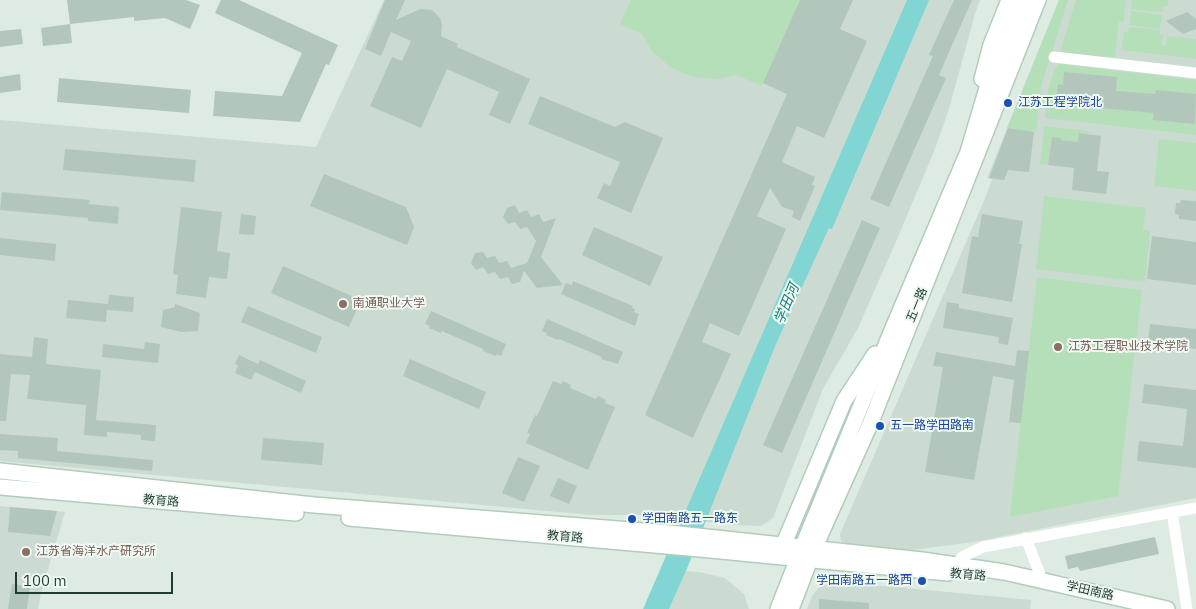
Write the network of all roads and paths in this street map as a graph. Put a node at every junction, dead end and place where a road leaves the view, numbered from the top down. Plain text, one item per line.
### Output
1 (1009, 0) edge
2 (1023, 0) edge
3 (1038, 0) edge
4 (1054, 57) dead end
5 (1196, 73) edge
6 (968, 152) junction
7 (894, 323) junction
8 (0, 471) edge
9 (0, 487) edge
10 (1196, 508) edge
11 (313, 510) junction
12 (1172, 512) junction
13 (1026, 538) junction
14 (703, 543) junction
15 (783, 546) junction
16 (806, 554) junction
17 (956, 565) junction
18 (1042, 580) junction
19 (778, 609) edge
20 (791, 609) edge
21 (1167, 609) edge
22 (1187, 609) edge

1 - 6 street
2 - 6 street, 五一路
3 - 16 street, 五一路
4 - 5 street
6 - 7 street, 五一路
7 - 15 street
7 - 16 street, 五一路
8 - 11 street, 教育路
9 - 11 street, 教育路
10 - 12 street, 教育路
11 - 14 street, 教育路
12 - 13 street, 教育路
12 - 22 street
13 - 17 street, 教育路
13 - 18 street
14 - 15 street, 教育路
14 - 16 street, 教育路
15 - 16 street, 教育路
16 - 17 street, 教育路
16 - 18 street, 教育路
16 - 19 street, 五一路
16 - 20 street, 五一路
17 - 18 street, 教育路
18 - 21 street, 学田南路

